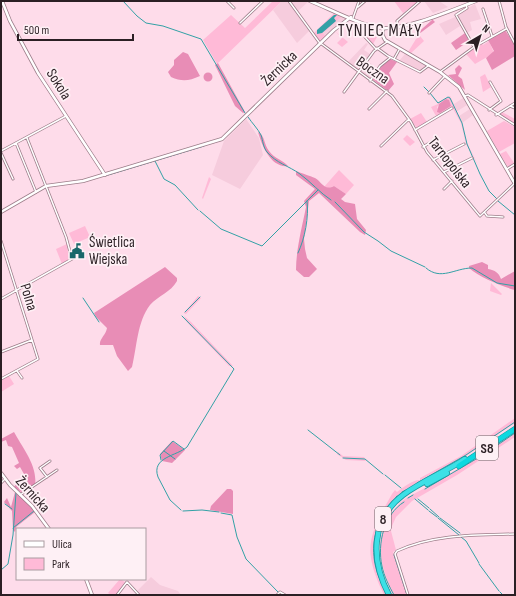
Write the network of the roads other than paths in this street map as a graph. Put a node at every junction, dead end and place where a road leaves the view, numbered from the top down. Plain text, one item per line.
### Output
1 (2, 1) edge
2 (227, 1) edge
3 (263, 1) edge
4 (289, 1) edge
5 (310, 1) edge
6 (359, 1) edge
7 (365, 1) edge
8 (420, 1) edge
9 (476, 1) edge
10 (499, 1) edge
11 (466, 4) junction
12 (358, 7) junction
13 (234, 8) dead end
14 (483, 10) dead end
15 (352, 18) junction
16 (240, 24) dead end
17 (398, 27) junction
18 (383, 28) junction
19 (366, 29) dead end
20 (506, 29) junction
21 (492, 36) junction
22 (387, 42) junction
23 (321, 43) junction
24 (515, 44) edge
25 (474, 47) junction
26 (376, 48) junction
27 (399, 50) junction
28 (390, 58) junction
29 (394, 59) junction
30 (428, 66) junction
31 (440, 72) junction
32 (359, 73) junction
33 (445, 76) junction
34 (370, 81) junction
35 (490, 82) dead end
36 (344, 92) dead end
37 (387, 92) junction
38 (429, 93) dead end
39 (465, 96) junction
40 (515, 103) edge
41 (510, 106) junction
42 (452, 108) dead end
43 (515, 108) edge
44 (369, 110) dead end
45 (489, 110) junction
46 (496, 115) junction
47 (66, 116) junction
48 (409, 119) junction
49 (515, 125) edge
50 (415, 130) junction
51 (27, 138) junction
52 (434, 140) dead end
53 (16, 143) junction
54 (464, 144) dead end
55 (381, 146) dead end
56 (423, 147) junction
57 (1, 152) edge
58 (472, 158) dead end
59 (434, 160) junction
60 (515, 164) edge
61 (507, 169) junction
62 (444, 172) junction
63 (105, 175) junction
64 (13, 179) dead end
65 (452, 181) junction
66 (515, 184) edge
67 (46, 186) junction
68 (444, 189) dead end
69 (36, 192) junction
70 (1, 212) edge
71 (484, 213) junction
72 (503, 218) dead end
73 (1, 242) edge
74 (17, 290) junction
75 (1, 299) edge
76 (32, 340) junction
77 (1, 352) edge
78 (17, 371) junction
79 (22, 378) dead end
80 (1, 379) edge
81 (515, 425) edge
82 (515, 429) edge
83 (474, 453) joint
84 (50, 461) dead end
85 (460, 464) junction
86 (57, 470) dead end
87 (1, 473) edge
88 (47, 477) junction
89 (5, 479) junction
90 (1, 483) edge
91 (20, 495) junction
92 (48, 528) edge
93 (515, 534) edge
94 (86, 580) edge
95 (92, 595) edge
96 (116, 595) edge
97 (139, 595) edge
98 (277, 595) edge
99 (285, 595) edge
100 (390, 595) edge
101 (408, 595) edge

1 - 47 street, Sokola
2 - 13 street
3 - 16 street
4 - 23 street, Boczna
5 - 15 street
6 - 12 street
7 - 12 street
8 - 17 street
9 - 11 street
10 - 20 street
11 - 17 street
11 - 25 street
12 - 15 street
14 - 21 street
15 - 18 street
15 - 23 street, Żernicka
17 - 18 street
18 - 22 street
19 - 26 street
20 - 21 street
20 - 24 street
21 - 25 street
22 - 26 street
22 - 27 street
23 - 32 street, Boczna
23 - 63 street, Żernicka
25 - 31 street
26 - 28 street
26 - 32 street
27 - 29 street
27 - 30 street
28 - 29 street
28 - 34 street
29 - 30 street
30 - 31 street
31 - 33 street
32 - 34 street, Boczna
32 - 36 street
33 - 38 street
33 - 39 street
34 - 37 street, Boczna
35 - 45 street
37 - 44 street
37 - 48 street, Boczna
39 - 45 street
39 - 61 street
40 - 41 street
41 - 43 street
41 - 46 street
42 - 50 street
45 - 46 street
46 - 49 street
47 - 51 street
47 - 63 street, Sokola
48 - 50 street, Tarnopolska
48 - 55 street
50 - 56 street, Tarnopolska
51 - 53 street
51 - 67 street
52 - 56 street
53 - 57 street
53 - 69 street
54 - 59 street
56 - 59 street, Tarnopolska
57 - 64 street
58 - 62 street
59 - 62 street, Tarnopolska
60 - 61 street
61 - 66 street
62 - 65 street, Tarnopolska
63 - 67 street
65 - 68 street
65 - 71 street, Tarnopolska
66 - 71 street
67 - 69 street
67 - 74 street
69 - 70 street
71 - 72 street
73 - 74 street, Polna
74 - 75 street
74 - 76 street, Polna
76 - 77 street
76 - 78 street, Polna
78 - 79 street
78 - 80 street
81 - 83 highway, S8
82 - 85 highway, S8
83 - 85 highway, 8
84 - 88 street
85 - 100 highway, 8
85 - 100 highway, 8
86 - 88 street
87 - 89 street, Żernicka
88 - 91 street
89 - 90 street
89 - 91 street, Żernicka
91 - 92 street, Żernicka
93 - 101 street
94 - 95 street
96 - 97 street
98 - 99 street

